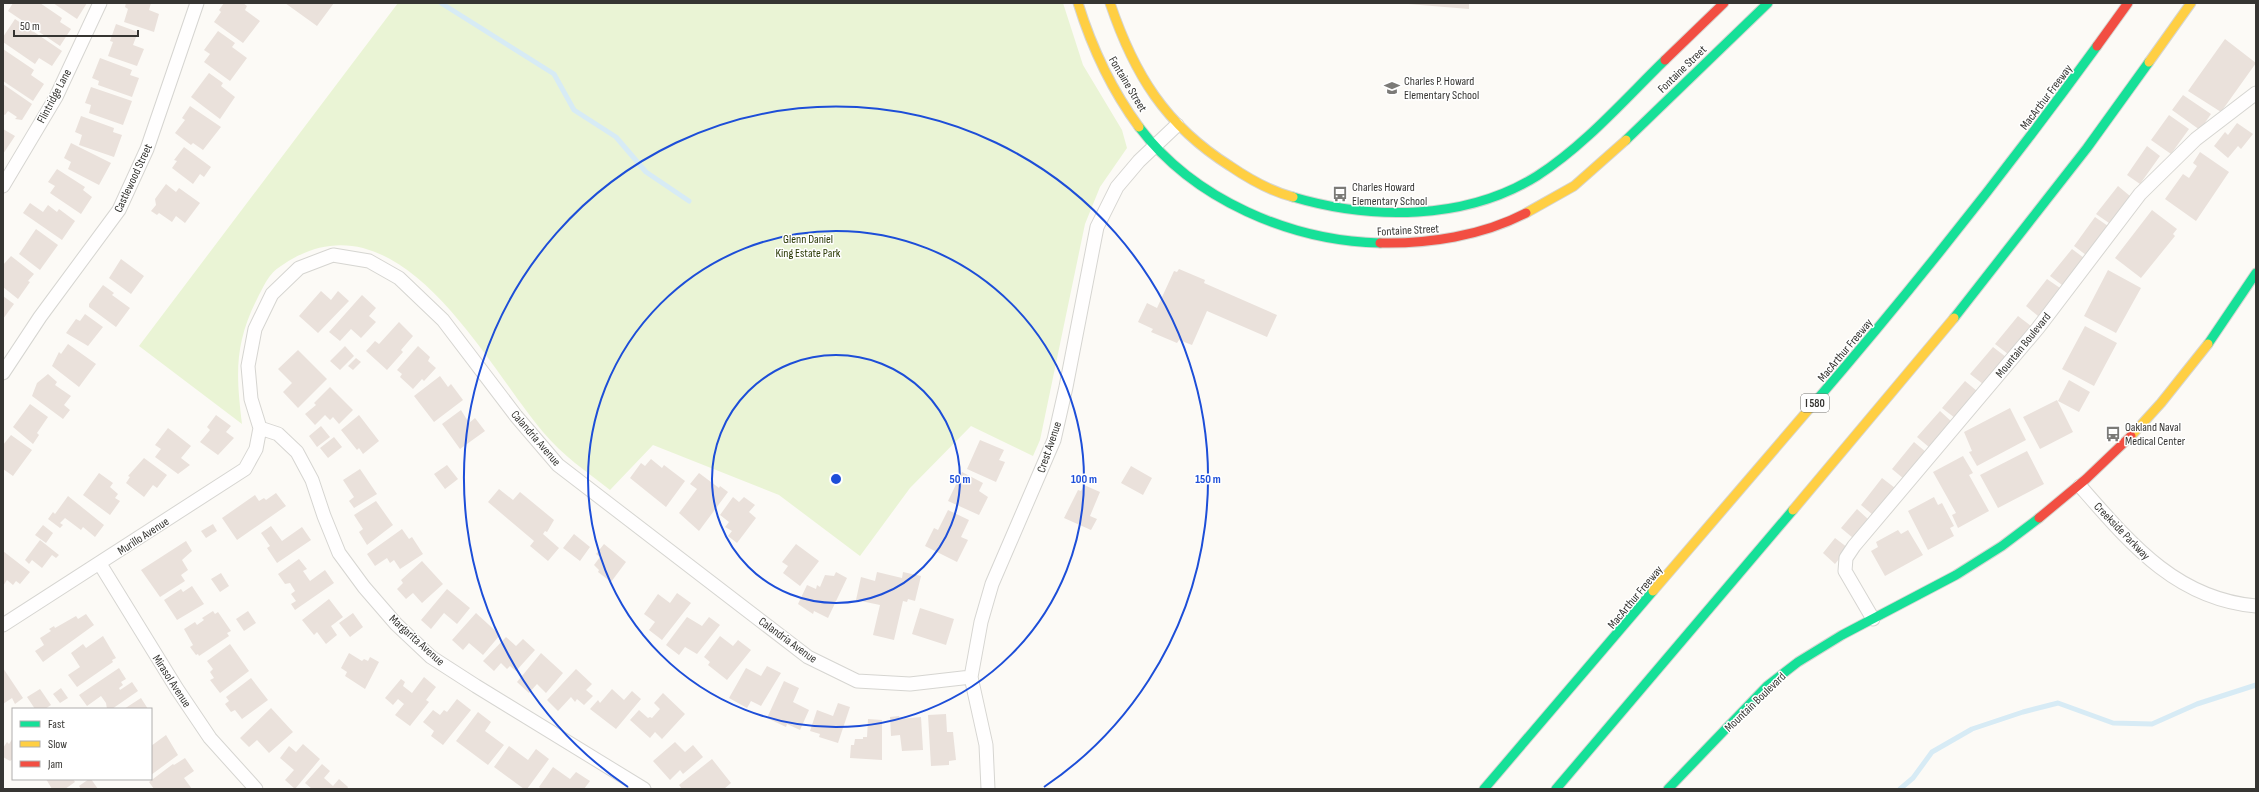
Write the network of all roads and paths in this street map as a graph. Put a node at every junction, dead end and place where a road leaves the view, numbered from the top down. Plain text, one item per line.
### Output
1 (100, 3) edge
2 (197, 3) edge
3 (1078, 3) edge
4 (1110, 3) edge
5 (1724, 3) edge
6 (1768, 3) edge
7 (2128, 3) edge
8 (2190, 3) edge
9 (2256, 93) edge
10 (1177, 125) junction
11 (1155, 146) junction
12 (3, 186) edge
13 (2256, 272) edge
14 (3, 373) edge
15 (260, 428) junction
16 (2080, 486) junction
17 (100, 564) junction
18 (2256, 606) edge
19 (1873, 619) junction
20 (3, 625) edge
21 (971, 677) junction
22 (256, 789) edge
23 (644, 789) edge
24 (988, 789) edge
25 (1484, 789) edge
26 (1556, 789) edge
27 (1668, 789) edge

1 - 12 street, Flintridge Lane
2 - 14 street, Castlewood Street
3 - 11 main road, Fontaine Street
4 - 10 main road, Fontaine Street
5 - 10 main road, Fontaine Street
6 - 11 main road, Fontaine Street
7 - 25 main road, MacArthur Freeway / I 580
8 - 26 main road
9 - 19 street, Mountain Boulevard
10 - 11 street, Crest Avenue
11 - 21 street, Crest Avenue
13 - 16 main road, Mountain Boulevard
15 - 17 street, Murillo Avenue
15 - 21 street, Calandria Avenue
15 - 23 street, Margarita Avenue
16 - 18 street, Creekside Parkway
16 - 19 main road, Mountain Boulevard
17 - 20 street, Murillo Avenue
17 - 22 street, Mirasol Avenue
19 - 27 main road, Mountain Boulevard
21 - 24 street, Crest Avenue

